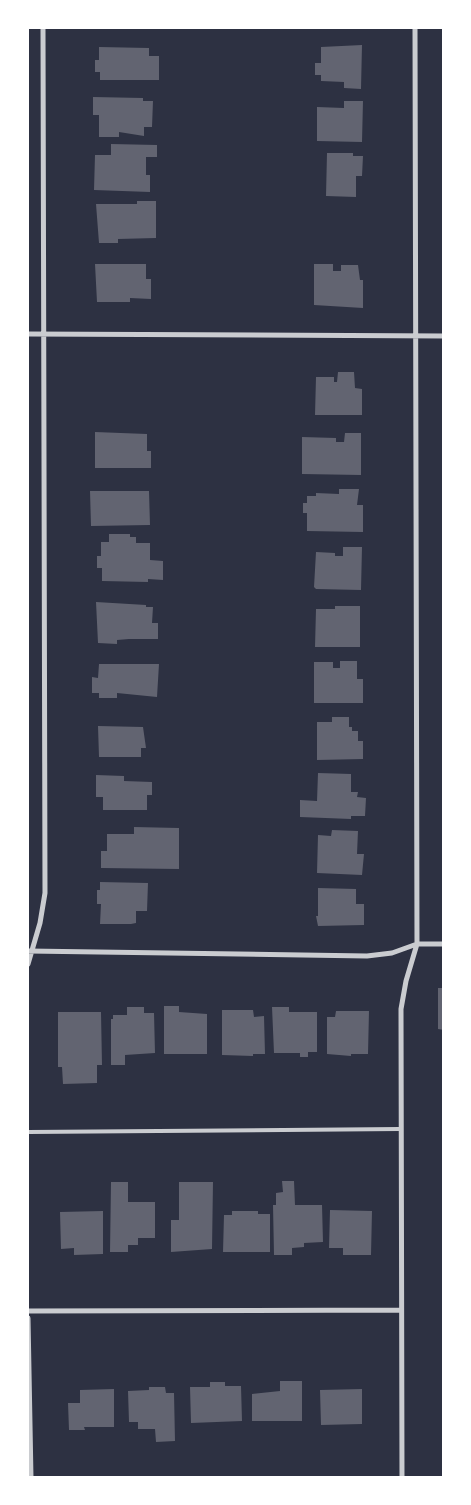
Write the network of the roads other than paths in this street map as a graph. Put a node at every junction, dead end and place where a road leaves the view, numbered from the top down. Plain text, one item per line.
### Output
1 (43, 28) edge
2 (414, 28) edge
3 (28, 334) edge
4 (44, 334) junction
5 (414, 336) junction
6 (444, 336) edge
7 (417, 944) junction
8 (444, 944) edge
9 (29, 951) edge
10 (28, 964) edge
11 (400, 1129) junction
12 (28, 1132) edge
13 (400, 1310) junction
14 (28, 1311) edge
15 (28, 1318) edge
16 (31, 1478) edge
17 (402, 1478) edge

1 - 4 street
2 - 5 street
3 - 4 street
4 - 5 street
4 - 9 street
5 - 6 street
5 - 7 street
7 - 8 street
7 - 9 street
7 - 11 street
9 - 10 street
11 - 12 lane
11 - 13 street
13 - 14 street
13 - 17 street
15 - 16 street

